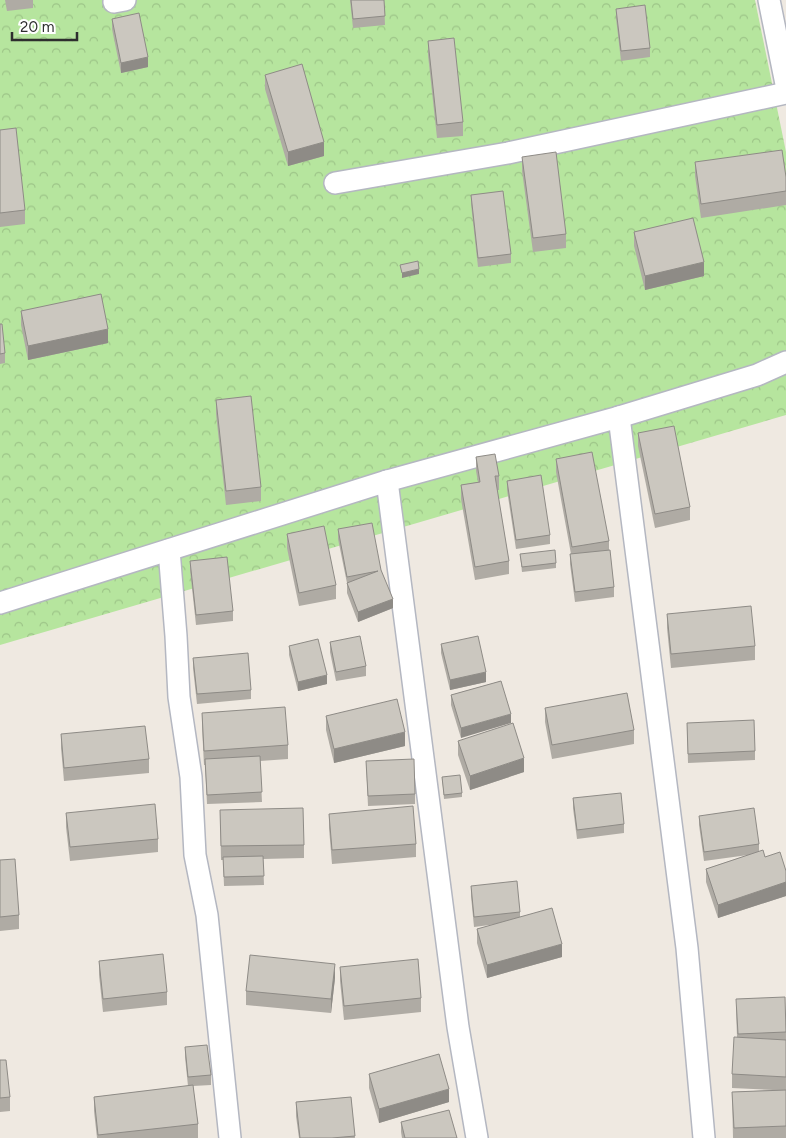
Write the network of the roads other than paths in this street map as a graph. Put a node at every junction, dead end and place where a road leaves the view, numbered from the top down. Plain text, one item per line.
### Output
1 (769, 0) edge
2 (782, 39) edge
3 (786, 84) edge
4 (786, 93) edge
5 (335, 183) dead end
6 (786, 362) edge
7 (619, 417) junction
8 (387, 481) junction
9 (169, 550) junction
10 (0, 603) edge
11 (230, 1138) edge
12 (477, 1138) edge
13 (704, 1138) edge

1 - 2 street
2 - 3 street
4 - 5 street
6 - 7 street
7 - 8 street
7 - 13 street
8 - 9 street
8 - 12 street
9 - 10 street
9 - 11 street

